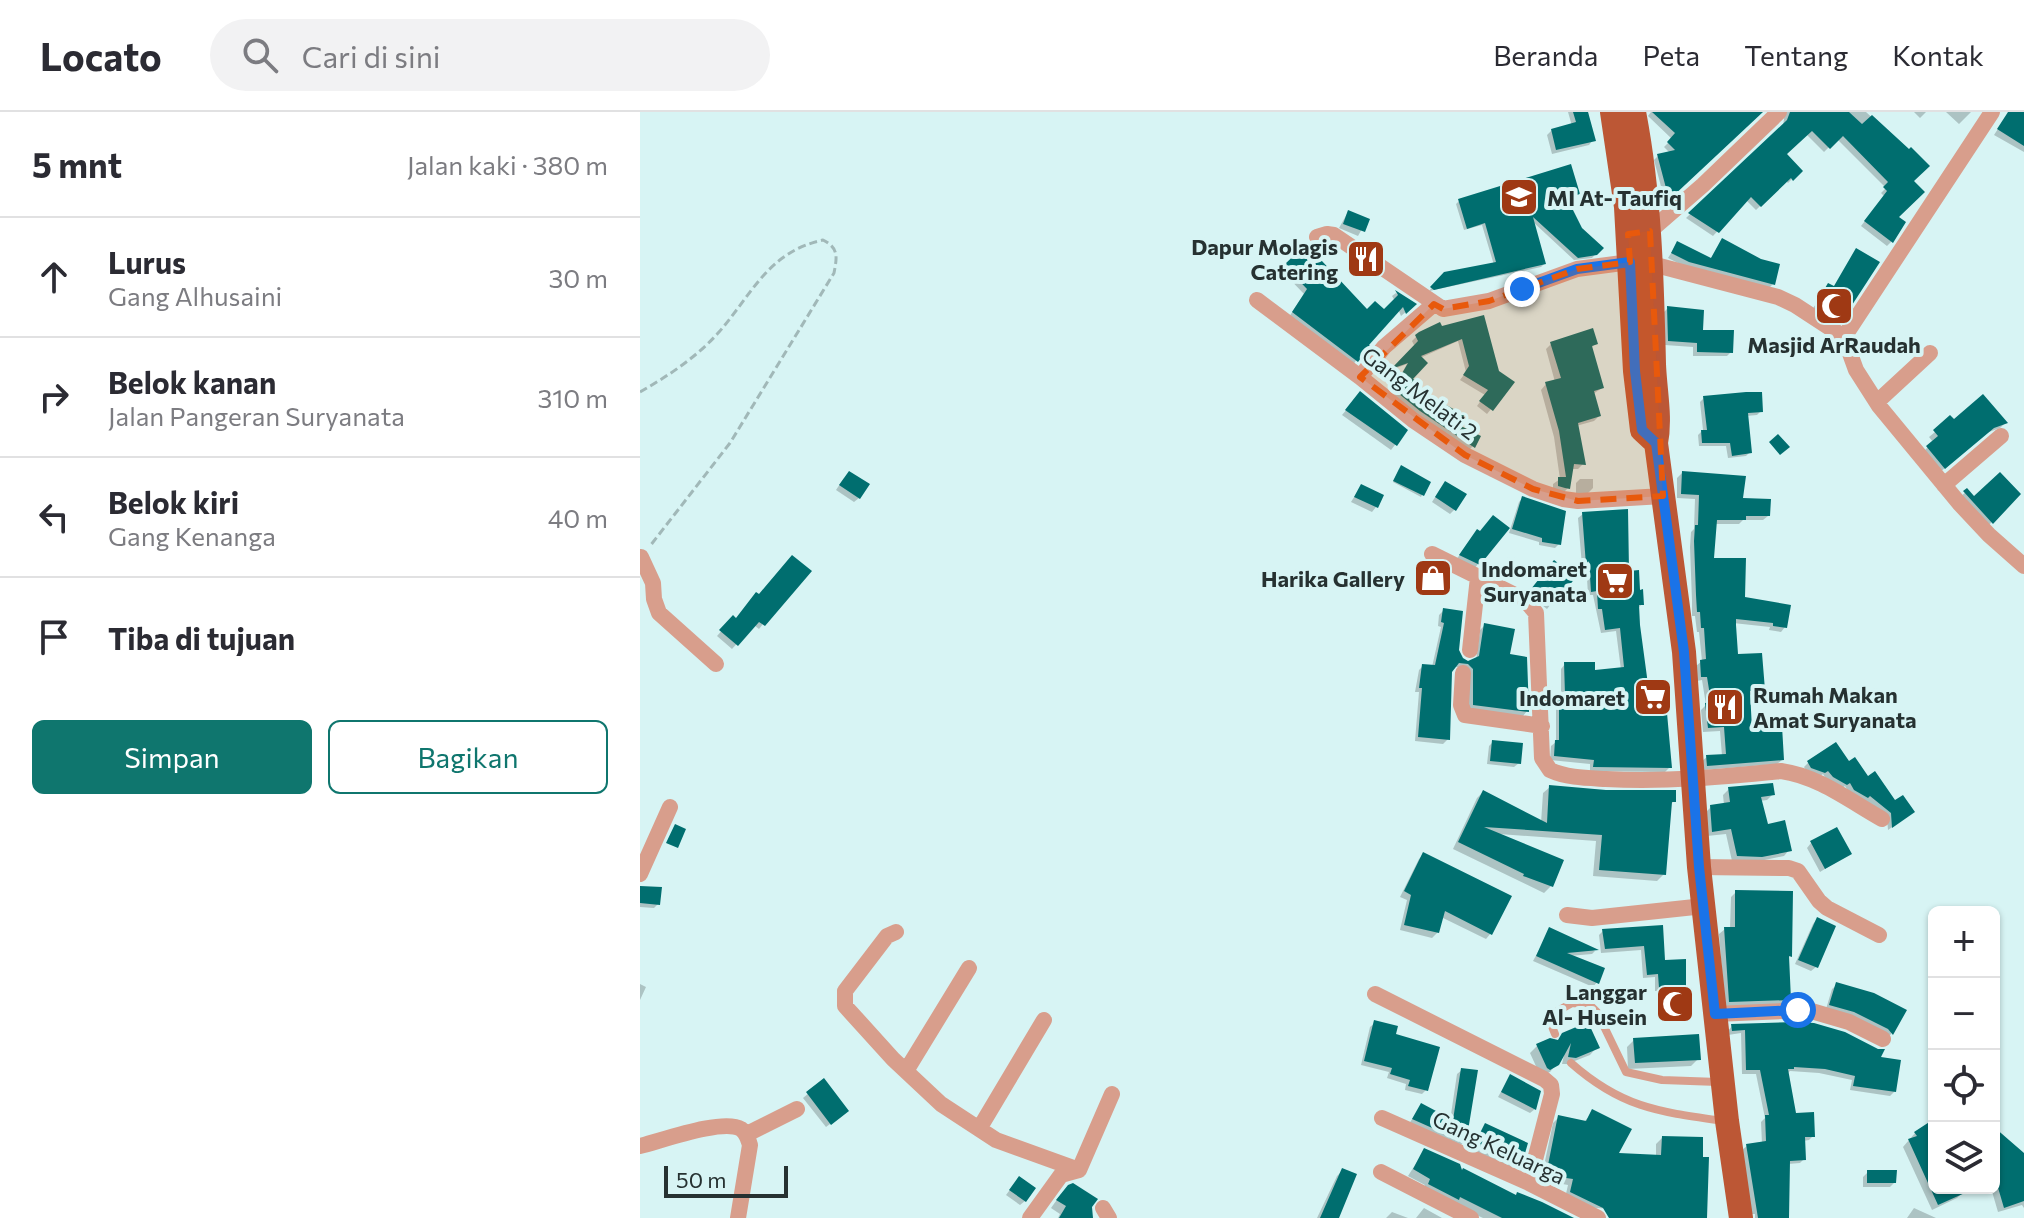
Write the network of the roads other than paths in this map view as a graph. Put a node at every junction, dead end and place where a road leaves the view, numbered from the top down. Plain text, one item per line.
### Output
1 (1612, 112) edge
2 (1634, 112) edge
3 (1779, 112) edge
4 (1992, 112) edge
5 (1639, 232) junction
6 (1317, 237) dead end
7 (1641, 263) junction
8 (1257, 300) dead end
9 (1434, 304) junction
10 (1844, 337) junction
11 (1930, 353) dead end
12 (1360, 377) junction
13 (1877, 402) junction
14 (2001, 436) dead end
15 (1944, 485) junction
16 (1663, 496) junction
17 (1432, 554) dead end
18 (641, 557) edge
19 (2024, 566) edge
20 (1478, 577) junction
21 (1470, 650) dead end
22 (716, 664) dead end
23 (1463, 673) dead end
24 (1542, 726) junction
25 (1694, 779) junction
26 (670, 807) dead end
27 (1882, 819) dead end
28 (1699, 867) junction
29 (640, 874) edge
30 (1704, 906) junction
31 (1567, 915) dead end
32 (896, 932) dead end
33 (1879, 935) dead end
34 (969, 968) dead end
35 (1375, 994) dead end
36 (1715, 1014) junction
37 (1044, 1020) dead end
38 (1555, 1034) dead end
39 (1883, 1039) dead end
40 (1571, 1063) dead end
41 (906, 1071) junction
42 (1723, 1082) junction
43 (1112, 1094) dead end
44 (797, 1109) dead end
45 (1382, 1118) dead end
46 (1727, 1121) junction
47 (979, 1129) junction
48 (747, 1134) junction
49 (640, 1146) edge
50 (1079, 1170) junction
51 (1381, 1172) dead end
52 (1529, 1183) junction
53 (738, 1218) edge
54 (1030, 1218) edge
55 (1471, 1218) edge
56 (1598, 1218) edge
57 (1741, 1218) edge

1 - 5 main road
2 - 5 main road
3 - 5 street
4 - 10 street
5 - 7 main road
6 - 9 street
7 - 9 street
7 - 10 street
7 - 16 main road
8 - 12 street, Gang Melati 2
9 - 12 street
10 - 13 street
11 - 13 street
12 - 16 street, Gang Melati 2
13 - 15 street
14 - 15 street
15 - 19 street
16 - 25 main road
17 - 20 street
18 - 22 street
20 - 21 street
20 - 24 street
23 - 24 street
24 - 25 street
25 - 27 street
25 - 28 main road
26 - 29 street
28 - 30 main road
28 - 33 street
30 - 31 street
30 - 36 main road
32 - 41 street
34 - 41 street
35 - 52 street
36 - 39 street
36 - 42 main road
37 - 47 street
38 - 42 lane
40 - 46 lane
41 - 47 street
42 - 46 main road
43 - 50 street
44 - 48 street
45 - 52 street, Gang Keluarga
46 - 57 main road
47 - 50 street
48 - 49 street
48 - 53 street
50 - 54 street
51 - 55 street
52 - 56 street, Gang Keluarga

